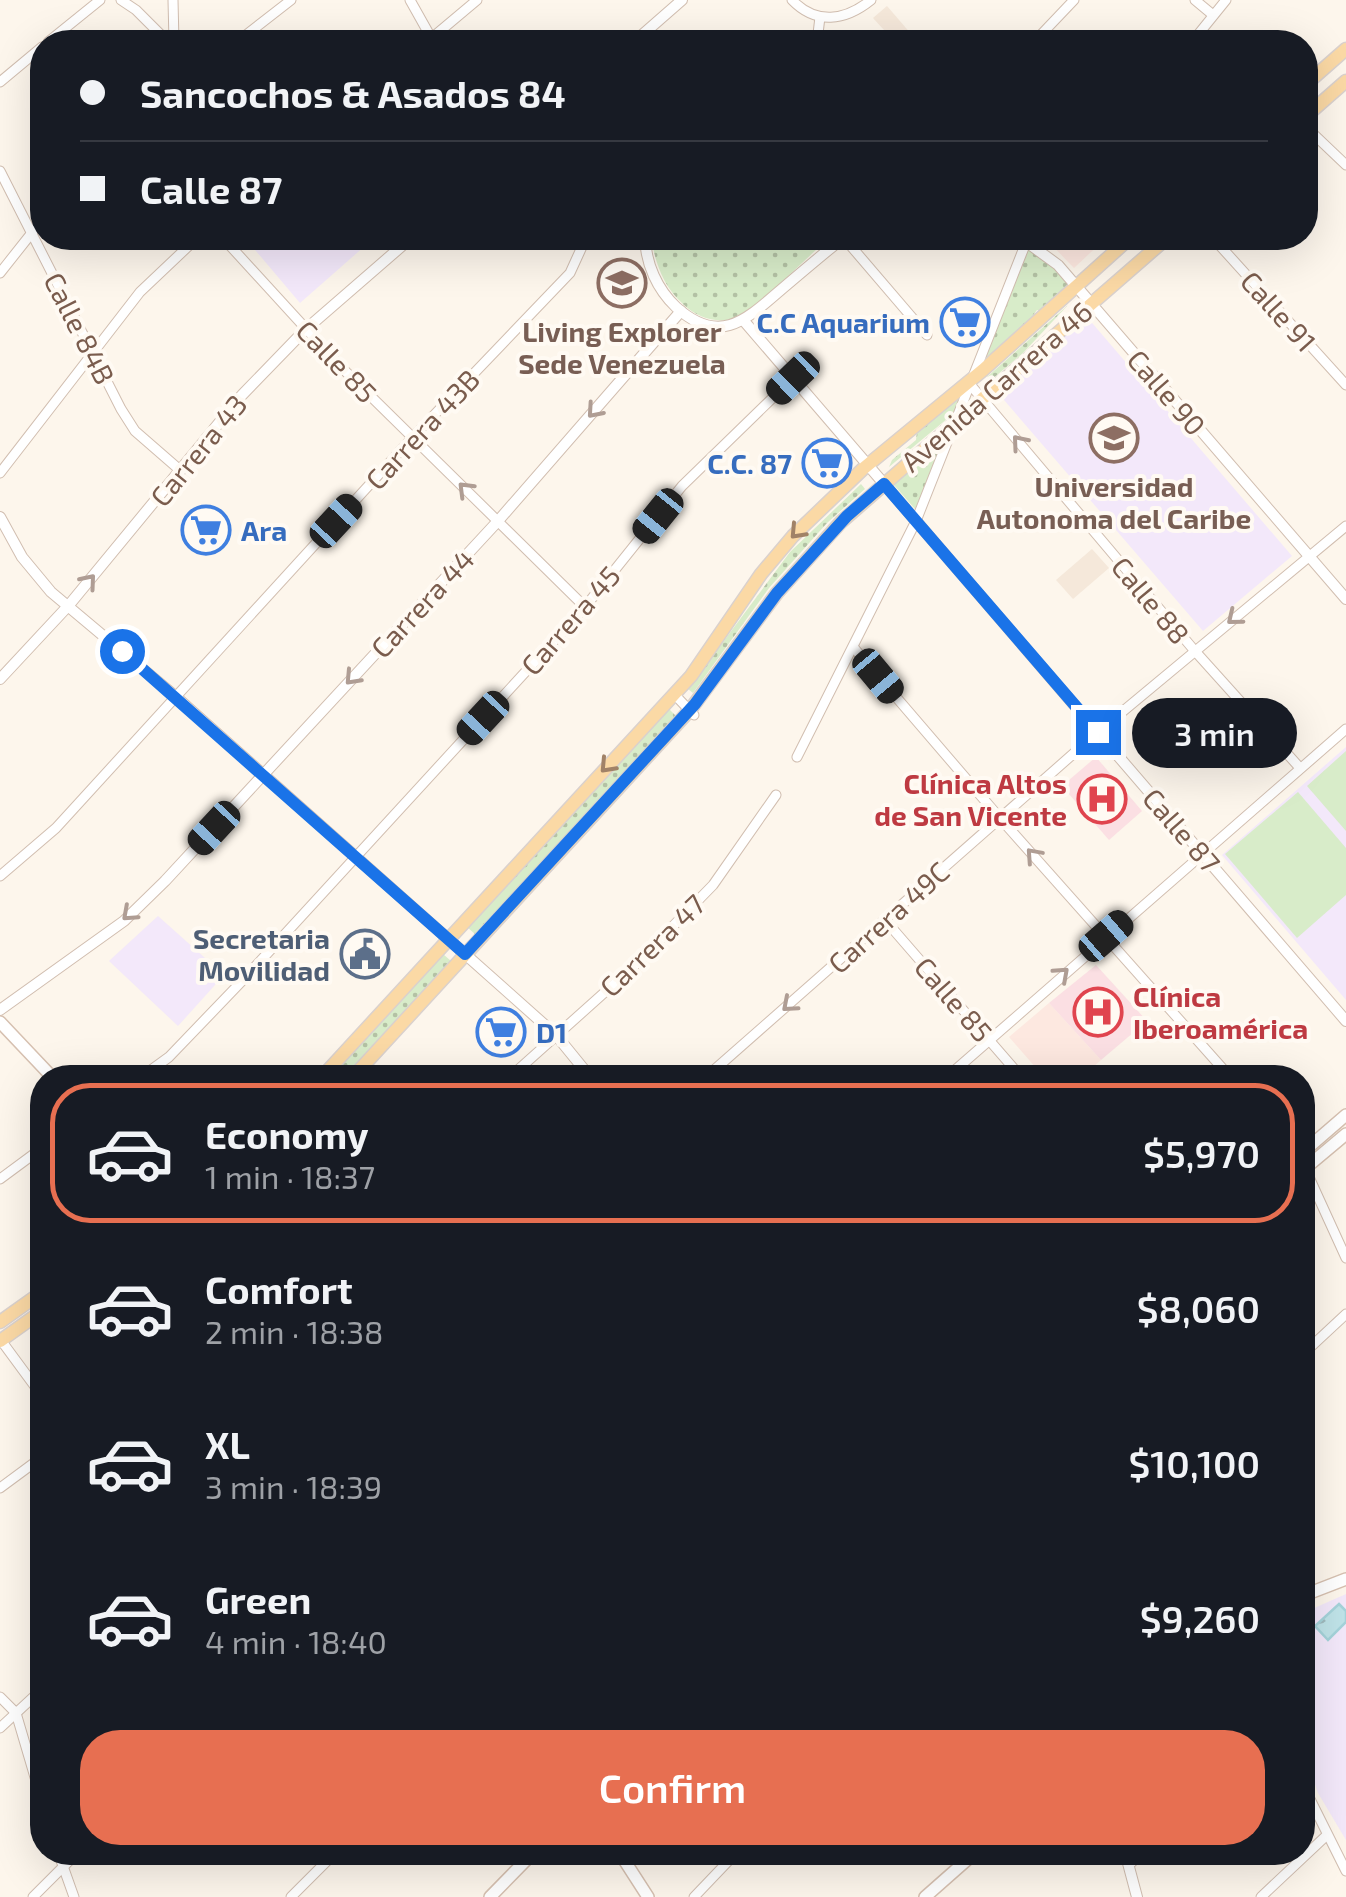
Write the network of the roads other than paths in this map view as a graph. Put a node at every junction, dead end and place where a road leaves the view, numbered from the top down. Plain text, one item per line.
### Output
1 (100, 0) edge
2 (121, 0) edge
3 (173, 0) edge
4 (291, 0) edge
5 (410, 0) edge
6 (478, 0) edge
7 (682, 0) edge
8 (792, 0) edge
9 (871, 0) edge
10 (1074, 0) edge
11 (1195, 0) edge
12 (1226, 0) edge
13 (1213, 15) junction
14 (820, 16) junction
15 (63, 30) edge
16 (158, 30) edge
17 (172, 30) edge
18 (252, 30) edge
19 (425, 30) edge
20 (444, 30) edge
21 (648, 30) edge
22 (818, 30) edge
23 (1045, 30) edge
24 (1201, 30) edge
25 (1346, 50) edge
26 (30, 57) edge
27 (1318, 74) edge
28 (0, 82) edge
29 (1346, 82) edge
30 (1318, 106) edge
31 (1318, 138) edge
32 (1346, 165) edge
33 (0, 171) edge
34 (30, 229) edge
35 (30, 236) edge
36 (41, 250) edge
37 (185, 250) edge
38 (234, 250) edge
39 (397, 250) edge
40 (581, 250) edge
41 (647, 250) edge
42 (829, 250) edge
43 (853, 250) edge
44 (1021, 250) edge
45 (1041, 250) edge
46 (1116, 250) edge
47 (1153, 250) edge
48 (1223, 250) edge
49 (0, 273) edge
50 (1074, 285) junction
51 (1090, 304) junction
52 (681, 311) junction
53 (744, 321) junction
54 (305, 330) junction
55 (926, 335) dead end
56 (94, 352) junction
57 (793, 378) junction
58 (968, 382) junction
59 (1346, 385) edge
60 (983, 399) junction
61 (956, 422) junction
62 (413, 438) junction
63 (868, 465) junction
64 (180, 471) junction
65 (0, 474) edge
66 (884, 484) junction
67 (0, 516) edge
68 (498, 521) junction
69 (916, 521) junction
70 (1346, 526) edge
71 (1309, 556) junction
72 (1346, 599) edge
73 (69, 606) junction
74 (584, 607) junction
75 (854, 648) junction
76 (1194, 650) junction
77 (0, 679) edge
78 (674, 694) junction
79 (175, 696) junction
80 (692, 712) junction
81 (1346, 729) edge
82 (1098, 732) junction
83 (797, 757) dead end
84 (1300, 768) junction
85 (264, 774) junction
86 (776, 795) dead end
87 (999, 817) junction
88 (1202, 854) junction
89 (356, 856) junction
90 (0, 876) edge
91 (885, 920) junction
92 (1106, 936) junction
93 (448, 938) junction
94 (465, 954) junction
95 (0, 1010) edge
96 (1346, 1021) edge
97 (0, 1022) edge
98 (556, 1036) junction
99 (989, 1039) junction
100 (41, 1065) edge
101 (156, 1065) edge
102 (333, 1065) edge
103 (364, 1065) edge
104 (524, 1065) edge
105 (580, 1065) edge
106 (720, 1065) edge
107 (960, 1065) edge
108 (1011, 1065) edge
109 (1220, 1065) edge
110 (1346, 1115) edge
111 (1346, 1134) edge
112 (1315, 1142) edge
113 (30, 1157) edge
114 (1315, 1159) edge
115 (0, 1179) edge
116 (1315, 1192) edge
117 (1346, 1258) edge
118 (30, 1301) edge
119 (1346, 1314) edge
120 (30, 1319) edge
121 (0, 1322) edge
122 (0, 1340) edge
123 (1315, 1343) edge
124 (30, 1380) edge
125 (30, 1467) edge
126 (0, 1488) edge
127 (1346, 1579) edge
128 (1315, 1591) edge
129 (0, 1697) edge
130 (30, 1700) edge
131 (16, 1713) junction
132 (0, 1728) edge
133 (30, 1760) edge
134 (1315, 1810) edge
135 (1327, 1835) junction
136 (1315, 1846) edge
137 (323, 1865) edge
138 (521, 1865) edge
139 (627, 1865) edge
140 (725, 1865) edge
141 (961, 1865) edge
142 (1129, 1865) edge
143 (1295, 1865) edge
144 (63, 1866) joint
145 (1346, 1871) edge
146 (33, 1897) edge
147 (74, 1897) edge
148 (291, 1897) edge
149 (490, 1897) edge
150 (648, 1897) edge
151 (694, 1897) edge
152 (925, 1897) edge
153 (1137, 1897) edge
154 (1261, 1897) edge

1 - 15 street
2 - 16 street
3 - 17 street
4 - 18 street
5 - 19 street
6 - 20 street
7 - 21 street
8 - 14 street
9 - 14 street
10 - 23 street
11 - 13 street
12 - 13 street
13 - 24 street
14 - 22 street
25 - 27 main road
26 - 28 street
29 - 30 main road
31 - 32 street
33 - 34 street, Calle 84B
35 - 49 street
36 - 56 street, Calle 84B
37 - 56 street
38 - 54 street, Calle 85
39 - 54 street, Carrera 43
40 - 62 street, Carrera 43B
41 - 52 street
42 - 53 street
43 - 55 street
44 - 58 street
45 - 50 street, Calle 90
46 - 50 main road, Avenida Carrera 46
47 - 51 main road, Avenida Carrera 46
48 - 59 street, Calle 91
50 - 51 street, Calle 90
50 - 58 main road, Avenida Carrera 46
51 - 60 main road, Avenida Carrera 46
51 - 71 street, Calle 90
52 - 53 street
52 -> 68 street, Carrera 44
53 - 57 street, Calle 87
54 - 62 street, Calle 85
54 - 64 street, Carrera 43
56 - 64 street, Calle 84B
56 - 65 street
57 - 63 street, Calle 87
57 - 74 street, Carrera 45
58 - 60 street, Calle 88
58 - 61 street
58 - 63 main road, Avenida Carrera 46
60 - 61 main road, Avenida Carrera 46
76 -> 60 street, Calle 88
61 - 66 main road, Avenida Carrera 46
61 - 69 street
68 -> 62 street, Calle 85
62 - 79 street, Carrera 43B
63 - 66 street, Calle 87
63 -> 78 main road, Avenida Carrera 46
73 -> 64 street, Carrera 43
66 - 69 street, Calle 87
66 - 80 main road, Avenida Carrera 46
67 - 73 street
68 - 74 street, Calle 85
68 -> 85 street, Carrera 44
69 - 75 street
69 - 82 street, Calle 87
70 - 71 street, Carrera 49C
71 - 72 street, Calle 90
71 -> 76 street, Carrera 49C
73 - 77 street, Carrera 43
73 - 79 street
74 - 89 street, Carrera 45
75 - 83 street
75 - 87 street
76 - 82 street, Carrera 49C
76 - 84 street, Calle 88
78 - 80 street
78 -> 93 main road, Avenida Carrera 46
79 - 85 street
79 - 90 street, Carrera 43B
80 - 94 main road, Avenida Carrera 46
81 - 84 street
82 - 87 street, Carrera 49C
82 - 88 street, Calle 87
84 - 88 street
85 - 89 street
85 -> 95 street, Carrera 44
86 - 98 street, Carrera 47
87 - 91 street, Carrera 49C
92 -> 87 street
88 - 92 street
88 - 96 street, Calle 87
89 - 93 street
89 - 101 street, Carrera 45
91 - 99 street, Calle 85
91 -> 106 street, Carrera 49C
99 -> 92 street
92 - 109 street
93 - 94 street
93 - 102 main road, Avenida Carrera 46
94 - 98 street
94 - 103 main road, Avenida Carrera 46
97 - 100 main road
98 - 104 street, Carrera 47
98 - 105 street
99 - 107 street
99 - 108 street, Calle 85
110 - 112 main road
111 - 114 main road
113 - 115 street
116 - 117 street
118 - 121 main road
119 - 123 street
120 - 122 main road
122 - 124 street
125 - 126 street
127 - 128 main road
129 - 131 street
130 - 131 street
131 - 132 street
131 - 133 street
134 - 135 street
135 - 136 street
135 - 145 street
137 - 148 street
138 - 149 main road
139 - 150 main road
140 - 151 street
141 - 152 main road
142 - 153 street
143 - 154 street
144 - 146 street
144 - 147 street

